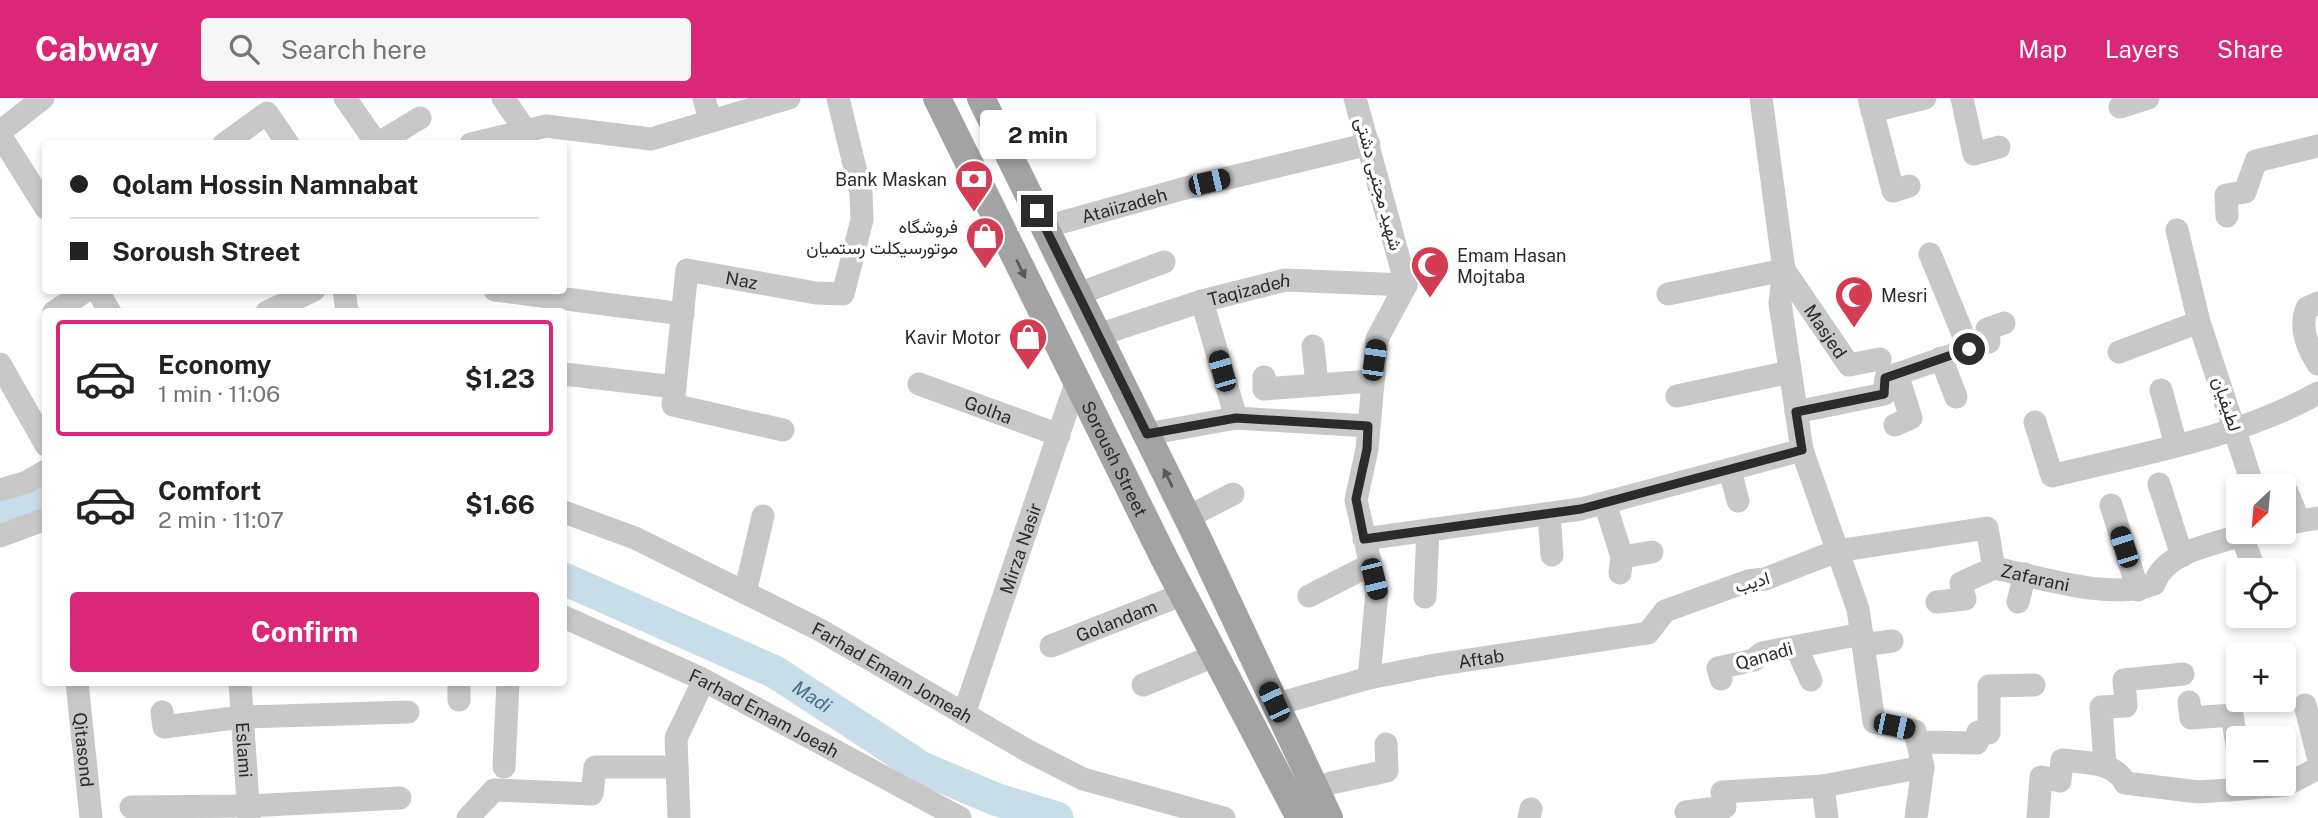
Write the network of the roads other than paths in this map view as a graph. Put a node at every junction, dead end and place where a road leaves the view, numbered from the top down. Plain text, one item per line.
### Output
1 (345, 98) edge
2 (503, 98) edge
3 (789, 98) edge
4 (838, 98) edge
5 (937, 98) edge
6 (947, 98) edge
7 (971, 98) edge
8 (981, 98) edge
9 (1355, 98) edge
10 (1760, 98) edge
11 (1962, 98) edge
12 (2148, 98) edge
13 (40, 99) edge
14 (1915, 99) edge
15 (1871, 105) edge
16 (2120, 107) dead end
17 (707, 109) edge
18 (419, 118) dead end
19 (539, 133) edge
20 (0, 134) edge
21 (230, 140) edge
22 (285, 140) edge
23 (374, 140) edge
24 (383, 140) edge
25 (496, 140) edge
26 (1368, 144) junction
27 (2318, 146) edge
28 (1999, 147) dead end
29 (1909, 186) dead end
30 (1029, 196) junction
31 (42, 202) edge
32 (991, 208) junction
33 (2227, 216) dead end
34 (1045, 227) junction
35 (2177, 230) dead end
36 (1930, 254) dead end
37 (1164, 262) dead end
38 (1784, 270) junction
39 (1406, 285) junction
40 (1668, 293) dead end
41 (80, 294) edge
42 (305, 294) edge
43 (526, 294) edge
44 (1078, 294) junction
45 (1202, 301) junction
46 (2318, 303) edge
47 (59, 308) edge
48 (276, 308) edge
49 (682, 314) junction
50 (2199, 321) junction
51 (2004, 323) dead end
52 (1098, 335) junction
53 (1312, 346) dead end
54 (1969, 349) junction
55 (2119, 352) dead end
56 (1941, 358) junction
57 (0, 364) edge
58 (2318, 364) edge
59 (1889, 366) junction
60 (1790, 372) junction
61 (567, 374) edge
62 (1264, 377) dead end
63 (1371, 381) junction
64 (1076, 383) junction
65 (919, 384) dead end
66 (1317, 385) junction
67 (675, 387) junction
68 (2161, 390) dead end
69 (2318, 393) edge
70 (1677, 396) dead end
71 (1956, 397) dead end
72 (1796, 412) junction
73 (1236, 418) junction
74 (2035, 422) dead end
75 (1895, 425) dead end
76 (1368, 426) junction
77 (783, 430) dead end
78 (2235, 431) junction
79 (1147, 434) junction
80 (1059, 435) junction
81 (42, 438) edge
82 (2176, 445) junction
83 (1802, 450) junction
84 (1730, 470) junction
85 (42, 473) edge
86 (2249, 474) edge
87 (2159, 484) dead end
88 (0, 490) edge
89 (1233, 494) dead end
90 (1738, 501) dead end
91 (1605, 503) junction
92 (2111, 505) dead end
93 (567, 513) edge
94 (1549, 513) junction
95 (763, 516) dead end
96 (42, 520) edge
97 (1193, 528) junction
98 (1428, 530) junction
99 (0, 536) edge
100 (1364, 539) junction
101 (2226, 541) edge
102 (1837, 551) junction
103 (1652, 552) dead end
104 (1552, 555) dead end
105 (2182, 556) junction
106 (1164, 558) junction
107 (1370, 565) junction
108 (1994, 568) junction
109 (2025, 574) junction
110 (2138, 590) junction
111 (745, 593) junction
112 (1181, 595) junction
113 (1309, 596) dead end
114 (1425, 597) dead end
115 (1937, 602) dead end
116 (2018, 602) dead end
117 (1665, 611) joint
118 (567, 618) edge
119 (1862, 639) junction
120 (1892, 641) dead end
121 (1051, 646) dead end
122 (1796, 647) junction
123 (1209, 658) junction
124 (2183, 674) dead end
125 (1370, 678) junction
126 (1721, 679) dead end
127 (704, 680) junction
128 (1811, 680) dead end
129 (1143, 685) dead end
130 (2034, 685) dead end
131 (77, 686) edge
132 (240, 686) edge
133 (508, 686) edge
134 (1287, 701) junction
135 (2189, 702) dead end
136 (2305, 705) dead end
137 (162, 712) dead end
138 (408, 712) dead end
139 (964, 714) junction
140 (242, 717) junction
141 (2234, 726) edge
142 (1918, 742) junction
143 (1386, 744) dead end
144 (2318, 756) edge
145 (2105, 766) junction
146 (504, 767) dead end
147 (677, 767) junction
148 (1923, 767) junction
149 (2318, 768) edge
150 (2296, 780) edge
151 (1331, 783) junction
152 (1823, 786) junction
153 (2226, 788) edge
154 (400, 798) dead end
155 (131, 807) dead end
156 (248, 812) edge
157 (1686, 812) dead end
158 (91, 818) edge
159 (468, 818) edge
160 (679, 818) edge
161 (960, 818) edge
162 (1224, 818) edge
163 (1282, 818) edge
164 (1300, 818) edge
165 (1329, 818) edge
166 (1348, 818) edge
167 (1827, 818) edge
168 (1916, 818) edge
169 (2038, 818) edge

1 - 23 street
2 - 19 street
3 - 17 street
4 - 49 street, Naz
5 - 32 main road, Soroush Street
6 - 32 street
7 - 30 street
8 - 30 main road
9 - 26 street, شهید مجتبی دشتی
10 - 38 street
11 - 28 street
12 - 16 street
13 - 20 street
14 - 15 street
15 - 29 street
17 - 19 street
18 - 24 street
19 - 25 street
20 - 31 street
21 - 22 street
26 - 34 street, Ataiizadeh
26 - 39 street, شهید مجتبی دشتی
27 - 33 street
30 - 34 main road
32 -> 64 main road, Soroush Street
34 - 44 main road
35 - 50 street, لطیفیان
36 - 54 street
37 - 44 street
38 - 40 street
38 - 59 street, Masjed
38 - 60 street
39 - 45 street, Taqizadeh
39 - 63 street
41 - 47 street
42 - 48 street
43 - 49 street
44 - 52 main road
45 - 52 street, Taqizadeh
45 - 73 street
46 - 58 street
49 - 67 street, Naz
50 - 55 street
50 - 78 street, لطیفیان
51 - 54 street
52 - 79 main road
53 - 66 street
54 - 56 street
56 - 59 street
56 - 71 street
57 - 81 street
59 - 72 street
59 - 75 street
60 - 70 street
60 - 72 street
61 - 67 street
62 - 66 street
63 - 66 street
63 - 76 street
64 - 80 street, Mirza Nasir
64 - 106 main road, Soroush Street
65 - 80 street, Golha
67 - 77 street
68 - 82 street
69 - 78 street
72 - 83 street
73 - 76 street
73 - 79 street
74 - 82 street
76 - 100 street
78 - 82 street
78 - 86 street, لطیفیان
97 -> 79 main road
80 - 139 street, Mirza Nasir
83 - 84 street
83 - 102 street
84 - 90 street
84 - 91 street
85 - 88 street
87 - 105 street
89 - 97 street
91 - 94 street
91 - 103 street
92 - 110 street
93 - 111 street, Farhad Emam Jomeah
94 - 98 street
94 - 104 street
95 - 111 street
96 - 99 street
97 - 134 main road
97 - 165 main road
98 - 100 street
98 - 114 street
100 - 107 street
101 - 105 street
102 - 108 street, Zafarani
102 - 117 street, ادیب
102 - 119 street
105 - 110 street
106 - 112 main road
106 - 164 main road, Soroush Street
107 - 113 street
107 - 125 street
108 - 109 street, Zafarani
108 - 115 street
109 - 110 street, Zafarani
109 - 116 street
111 - 139 street, Farhad Emam Jomeah
112 - 121 street, Golandam
112 - 123 main road
117 - 125 street, Aftab
118 - 127 street, Farhad Emam Joeah
119 - 120 street, Qanadi
119 - 122 street, Qanadi
119 - 142 street
122 - 126 street, Qanadi
122 - 128 street
123 - 129 street
123 - 163 main road
124 - 145 street
125 - 134 street, Aftab
127 - 147 street
127 - 161 street, Farhad Emam Joeah
130 - 142 street
131 - 158 street, Qitasond
132 - 140 street, Eslami
133 - 146 street
134 - 151 main road
135 - 141 street
136 - 144 street
137 - 140 street
138 - 140 street
139 - 162 street, Farhad Emam Jomeah
140 - 156 street, Eslami
142 - 148 street
143 - 151 street
145 - 153 street
145 - 169 street
147 - 159 street
147 - 160 street
148 - 152 street
148 - 168 street
149 - 150 street
151 - 166 main road
152 - 157 street
152 - 167 street
154 - 156 street
155 - 156 street

